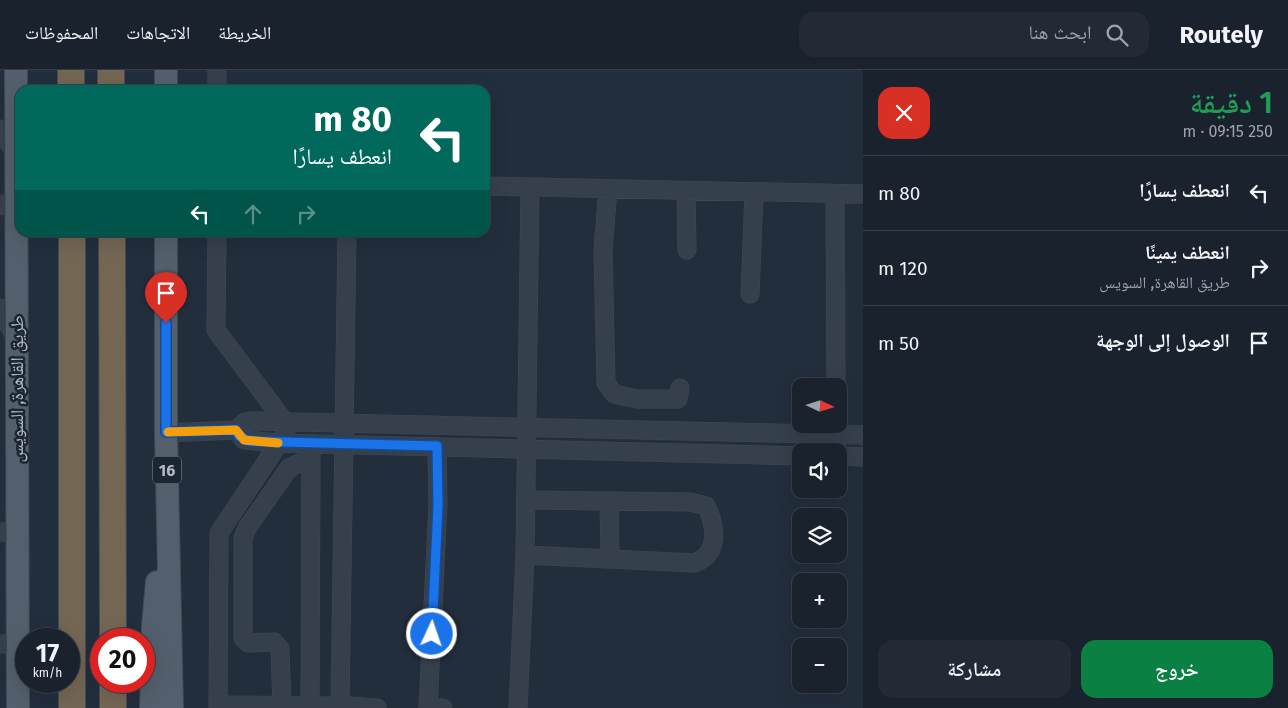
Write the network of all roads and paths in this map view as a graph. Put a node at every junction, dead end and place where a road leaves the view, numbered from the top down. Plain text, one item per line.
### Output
1 (16, 70) edge
2 (71, 70) edge
3 (111, 70) edge
4 (166, 70) edge
5 (217, 70) edge
6 (16, 85) edge
7 (71, 85) edge
8 (111, 85) edge
9 (166, 85) edge
10 (217, 85) edge
11 (0, 129) edge
12 (15, 153) edge
13 (15, 166) edge
14 (490, 186) edge
15 (530, 187) junction
16 (608, 189) junction
17 (686, 190) junction
18 (754, 192) junction
19 (835, 194) junction
20 (863, 194) edge
21 (8, 203) edge
22 (72, 237) edge
23 (112, 237) edge
24 (166, 237) edge
25 (217, 237) edge
26 (347, 237) edge
27 (686, 250) dead end
28 (750, 294) dead end
29 (0, 308) edge
30 (17, 342) junction
31 (836, 378) edge
32 (680, 388) dead end
33 (284, 422) junction
34 (344, 423) junction
35 (526, 427) junction
36 (236, 430) junction
37 (166, 432) junction
38 (863, 435) edge
39 (836, 437) edge
40 (279, 443) junction
41 (311, 444) junction
42 (344, 444) junction
43 (437, 446) junction
44 (526, 448) junction
45 (792, 456) edge
46 (847, 456) edge
47 (863, 457) edge
48 (311, 463) junction
49 (525, 500) junction
50 (609, 501) junction
51 (9, 532) edge
52 (524, 556) junction
53 (610, 559) junction
54 (113, 628) edge
55 (9, 644) edge
56 (113, 693) edge
57 (282, 705) junction
58 (158, 706) edge
59 (310, 706) junction
60 (340, 706) junction
61 (218, 707) edge
62 (18, 708) edge
63 (72, 708) edge
64 (113, 708) edge
65 (377, 708) edge
66 (443, 708) edge
67 (518, 708) edge

1 - 6 main road, طريق القاهرة, السويس
2 - 7 highway
3 - 8 highway
4 - 9 main road
5 - 10 lane
11 - 12 lane
13 - 21 main road, طريق القاهرة, السويس
14 - 15 lane
15 - 16 lane
15 - 35 lane
16 - 17 lane
16 - 32 lane
17 - 18 lane
17 - 27 lane
18 - 19 lane
18 - 28 lane
19 - 20 lane
19 - 31 lane
21 - 30 main road, طريق القاهرة, السويس
22 - 63 highway
23 - 54 highway
24 - 37 main road, 16
25 - 33 lane
26 - 34 lane
29 - 30 lane
30 - 51 main road, طريق القاهرة, السويس
33 - 34 lane
33 - 36 lane
33 - 40 lane
34 - 35 lane
34 - 42 lane
35 - 39 lane
35 - 44 lane
36 - 37 lane
36 - 40 lane
37 - 58 main road, 16
38 - 39 lane
40 - 41 lane
40 - 61 lane
41 - 42 lane
41 - 48 lane
42 - 43 lane
42 - 60 lane
43 - 44 lane
43 - 66 lane
44 - 45 lane
44 - 49 lane
46 - 47 lane
48 - 57 lane
48 - 59 lane
49 - 50 lane
49 - 52 lane
50 - 53 lane
50 - 53 lane
51 - 55 main road, طريق القاهرة, السويس
52 - 53 lane
52 - 67 lane
55 - 62 main road, طريق القاهرة, السويس
56 - 64 highway
57 - 59 lane
57 - 61 lane
59 - 60 lane
60 - 65 lane

